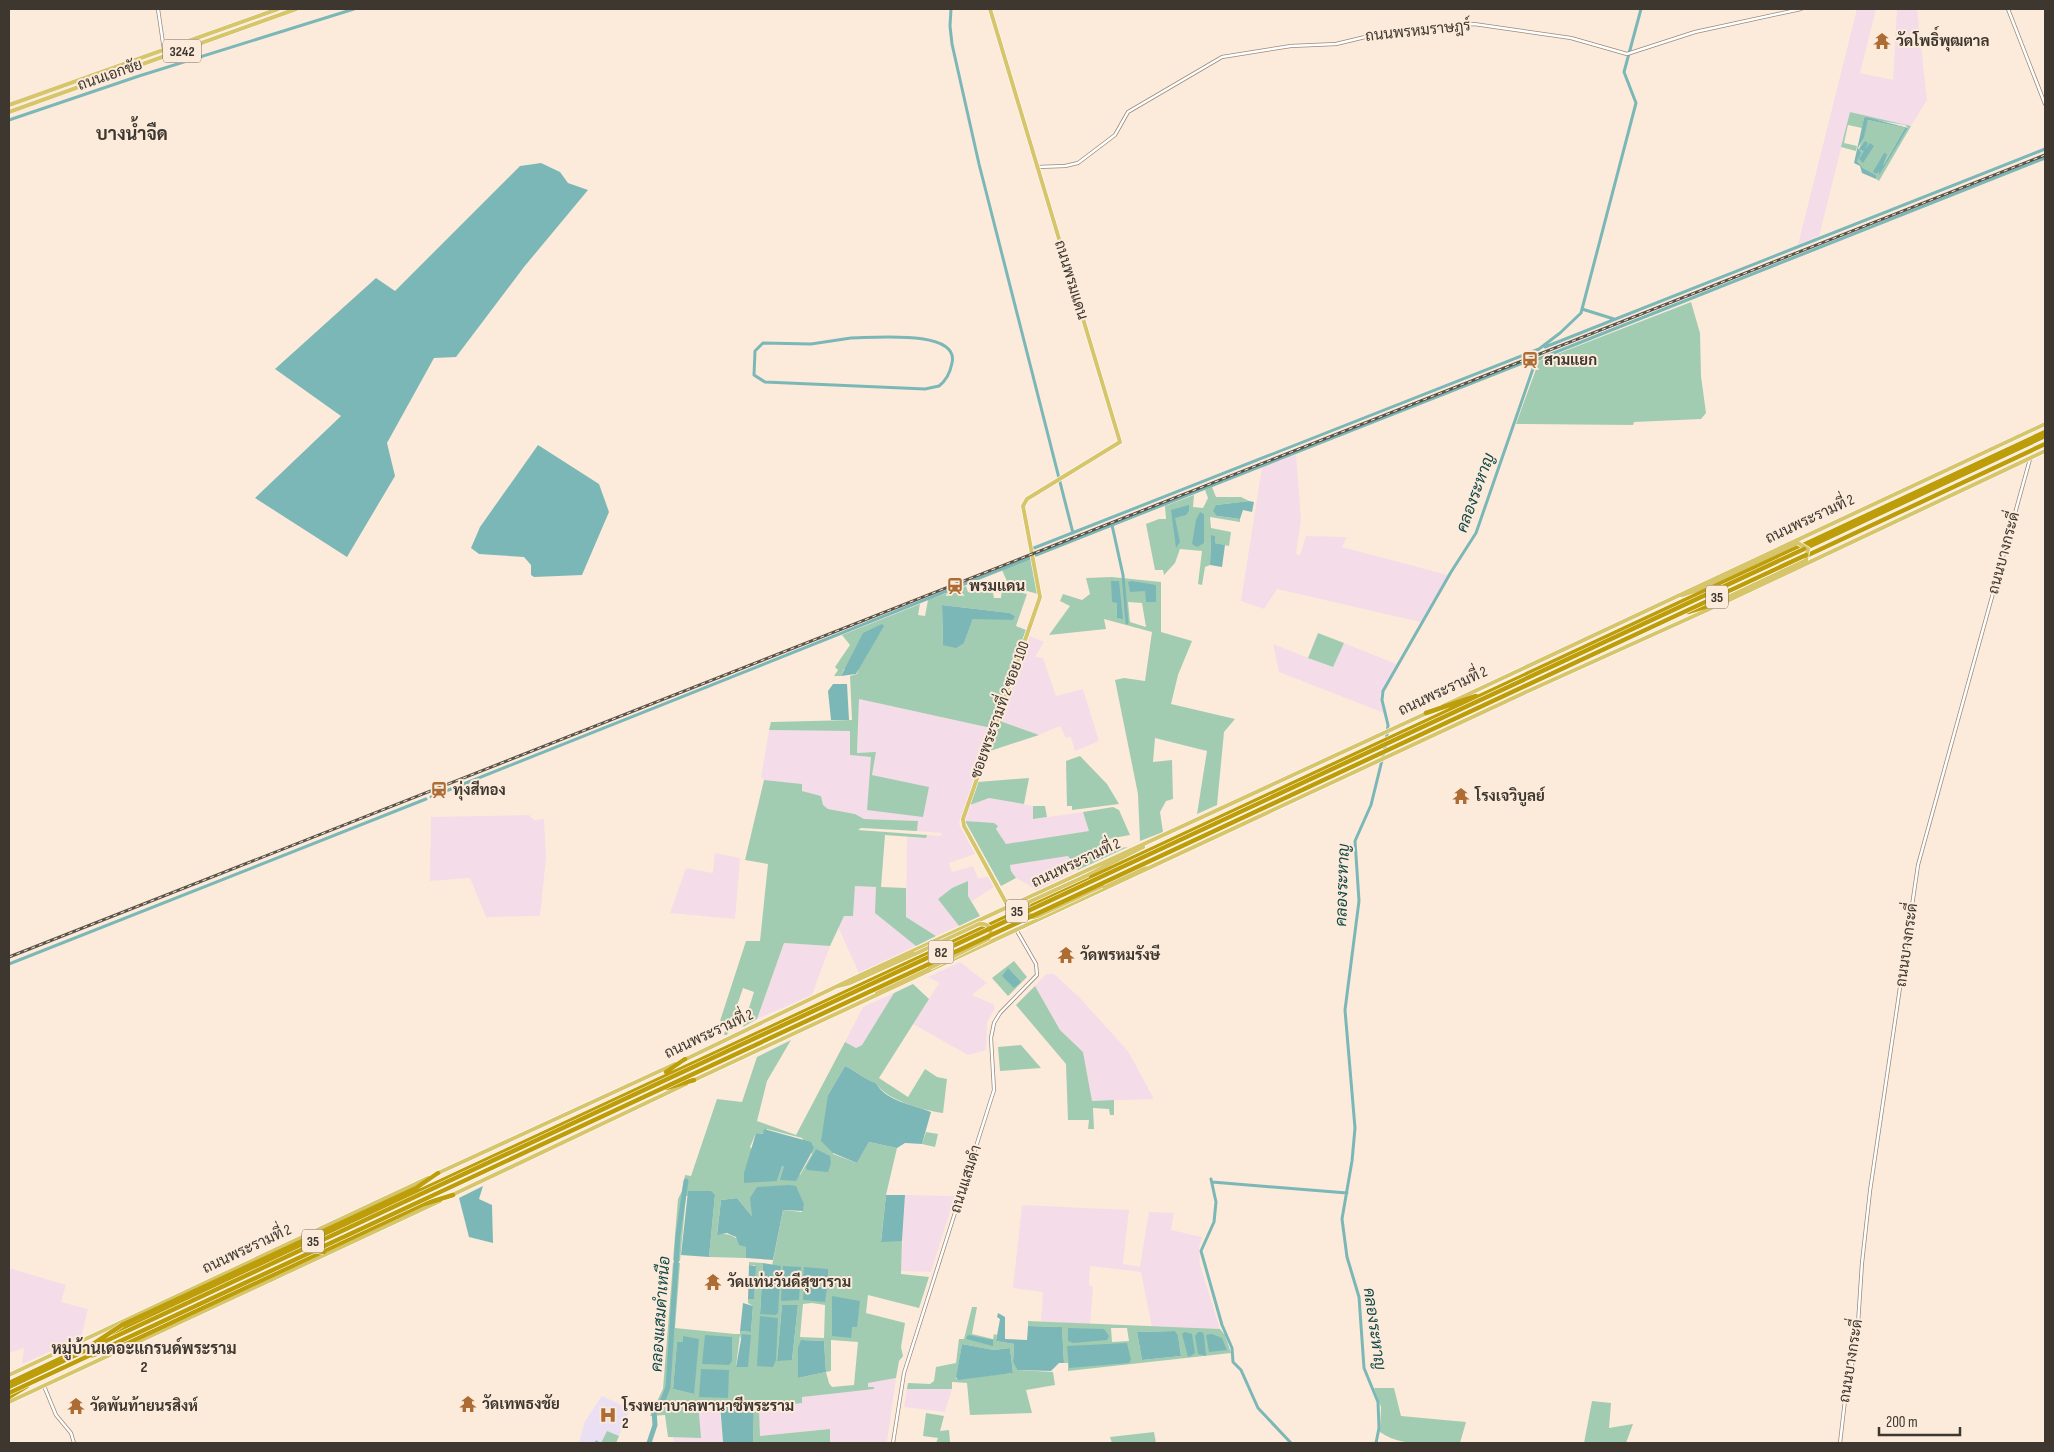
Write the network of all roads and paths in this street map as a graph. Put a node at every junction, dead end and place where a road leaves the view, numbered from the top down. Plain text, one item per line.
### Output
1 (158, 9) edge
2 (278, 9) edge
3 (296, 9) edge
4 (990, 9) edge
5 (1801, 9) edge
6 (2008, 9) edge
7 (164, 51) junction
8 (65, 84) junction
9 (67, 90) junction
10 (2045, 104) edge
11 (9, 106) edge
12 (9, 112) edge
13 (1036, 167) junction
14 (2045, 424) edge
15 (2045, 432) edge
16 (2045, 436) edge
17 (2045, 443) edge
18 (2045, 451) edge
19 (2030, 459) junction
20 (1024, 503) joint
21 (1703, 588) junction
22 (1671, 598) junction
23 (1676, 605) junction
24 (1711, 606) junction
25 (1680, 614) junction
26 (1683, 621) junction
27 (1489, 692) junction
28 (1426, 713) junction
29 (1151, 842) junction
30 (1159, 864) junction
31 (1009, 908) junction
32 (1017, 931) junction
33 (836, 987) junction
34 (856, 1004) junction
35 (685, 1059) junction
36 (654, 1080) junction
37 (694, 1080) junction
38 (658, 1090) junction
39 (438, 1173) junction
40 (441, 1180) junction
41 (416, 1188) junction
42 (445, 1189) junction
43 (453, 1194) junction
44 (424, 1204) junction
45 (315, 1235) junction
46 (324, 1252) junction
47 (78, 1354) junction
48 (80, 1360) junction
49 (9, 1375) edge
50 (9, 1382) edge
51 (44, 1386) junction
52 (9, 1387) edge
53 (9, 1394) edge
54 (9, 1402) edge
55 (74, 1443) edge
56 (893, 1443) edge
57 (1840, 1443) edge

1 - 7 street
2 - 7 main road, ถนนเอกชัย / 3242
3 - 9 main road, ถนนเอกชัย / 3242
4 - 13 main road, ถนนพรมแดน
5 - 13 street, ถนนพรหมราษฎร์
6 - 10 street
7 - 8 main road, ถนนเอกชัย / 3242
8 - 9 main road
8 - 11 main road, ถนนเอกชัย / 3242
9 - 12 main road, ถนนเอกชัย / 3242
13 - 20 main road, ถนนพรมแดน
14 - 22 main road, ถนนพระรามที่ 2 / 35
15 - 23 highway, ถนนพระรามที่ 2 / 35
16 - 47 highway, 82, bridge
17 - 25 highway, ถนนพระรามที่ 2 / 35
17 - 48 highway, 82, bridge
18 - 19 main road, 35
19 - 26 main road, 35
19 - 57 street, ถนนบางกระดี่
20 - 31 main road, ซอยพระรามที่ 2 ซอย 100
21 - 22 main road
21 - 23 highway
21 - 24 main road, bridge
22 - 28 main road, ถนนพระรามที่ 2 / 35
23 - 27 highway, ถนนพระรามที่ 2 / 35
24 - 25 highway
24 - 26 main road
25 - 38 highway, ถนนพระรามที่ 2 / 35, bridge
26 - 30 main road, 35
27 - 28 highway
27 - 36 highway, ถนนพระรามที่ 2 / 35, bridge
28 - 29 main road, ถนนพระรามที่ 2 / 35
29 - 30 main road, bridge
29 - 31 main road, ถนนพระรามที่ 2 / 35
30 - 32 main road, 35
31 - 33 main road, ถนนพระรามที่ 2 / 35
32 - 34 main road, 35
32 - 56 street, ถนนแสมดำ
33 - 34 main road, bridge
33 - 35 main road, ถนนพระรามที่ 2 / 35
34 - 37 main road, 35
35 - 36 highway
35 - 39 main road, ถนนพระรามที่ 2 / 35
36 - 40 highway, ถนนพระรามที่ 2 / 35
37 - 38 highway
37 - 43 main road, 35
38 - 42 highway, ถนนพระรามที่ 2 / 35
39 - 41 highway
39 - 49 main road, ถนนพระรามที่ 2 / 35
40 - 41 highway
40 - 50 highway, ถนนพระรามที่ 2 / 35
41 - 45 highway
42 - 44 highway
42 - 53 highway, ถนนพระรามที่ 2 / 35
43 - 44 highway
43 - 51 main road, 35
44 - 46 highway
45 - 46 highway, bridge
45 - 47 highway, bridge
46 - 48 highway, bridge
47 - 52 highway, 82
48 - 53 highway, 82, bridge
51 - 54 main road, 35
51 - 55 street

